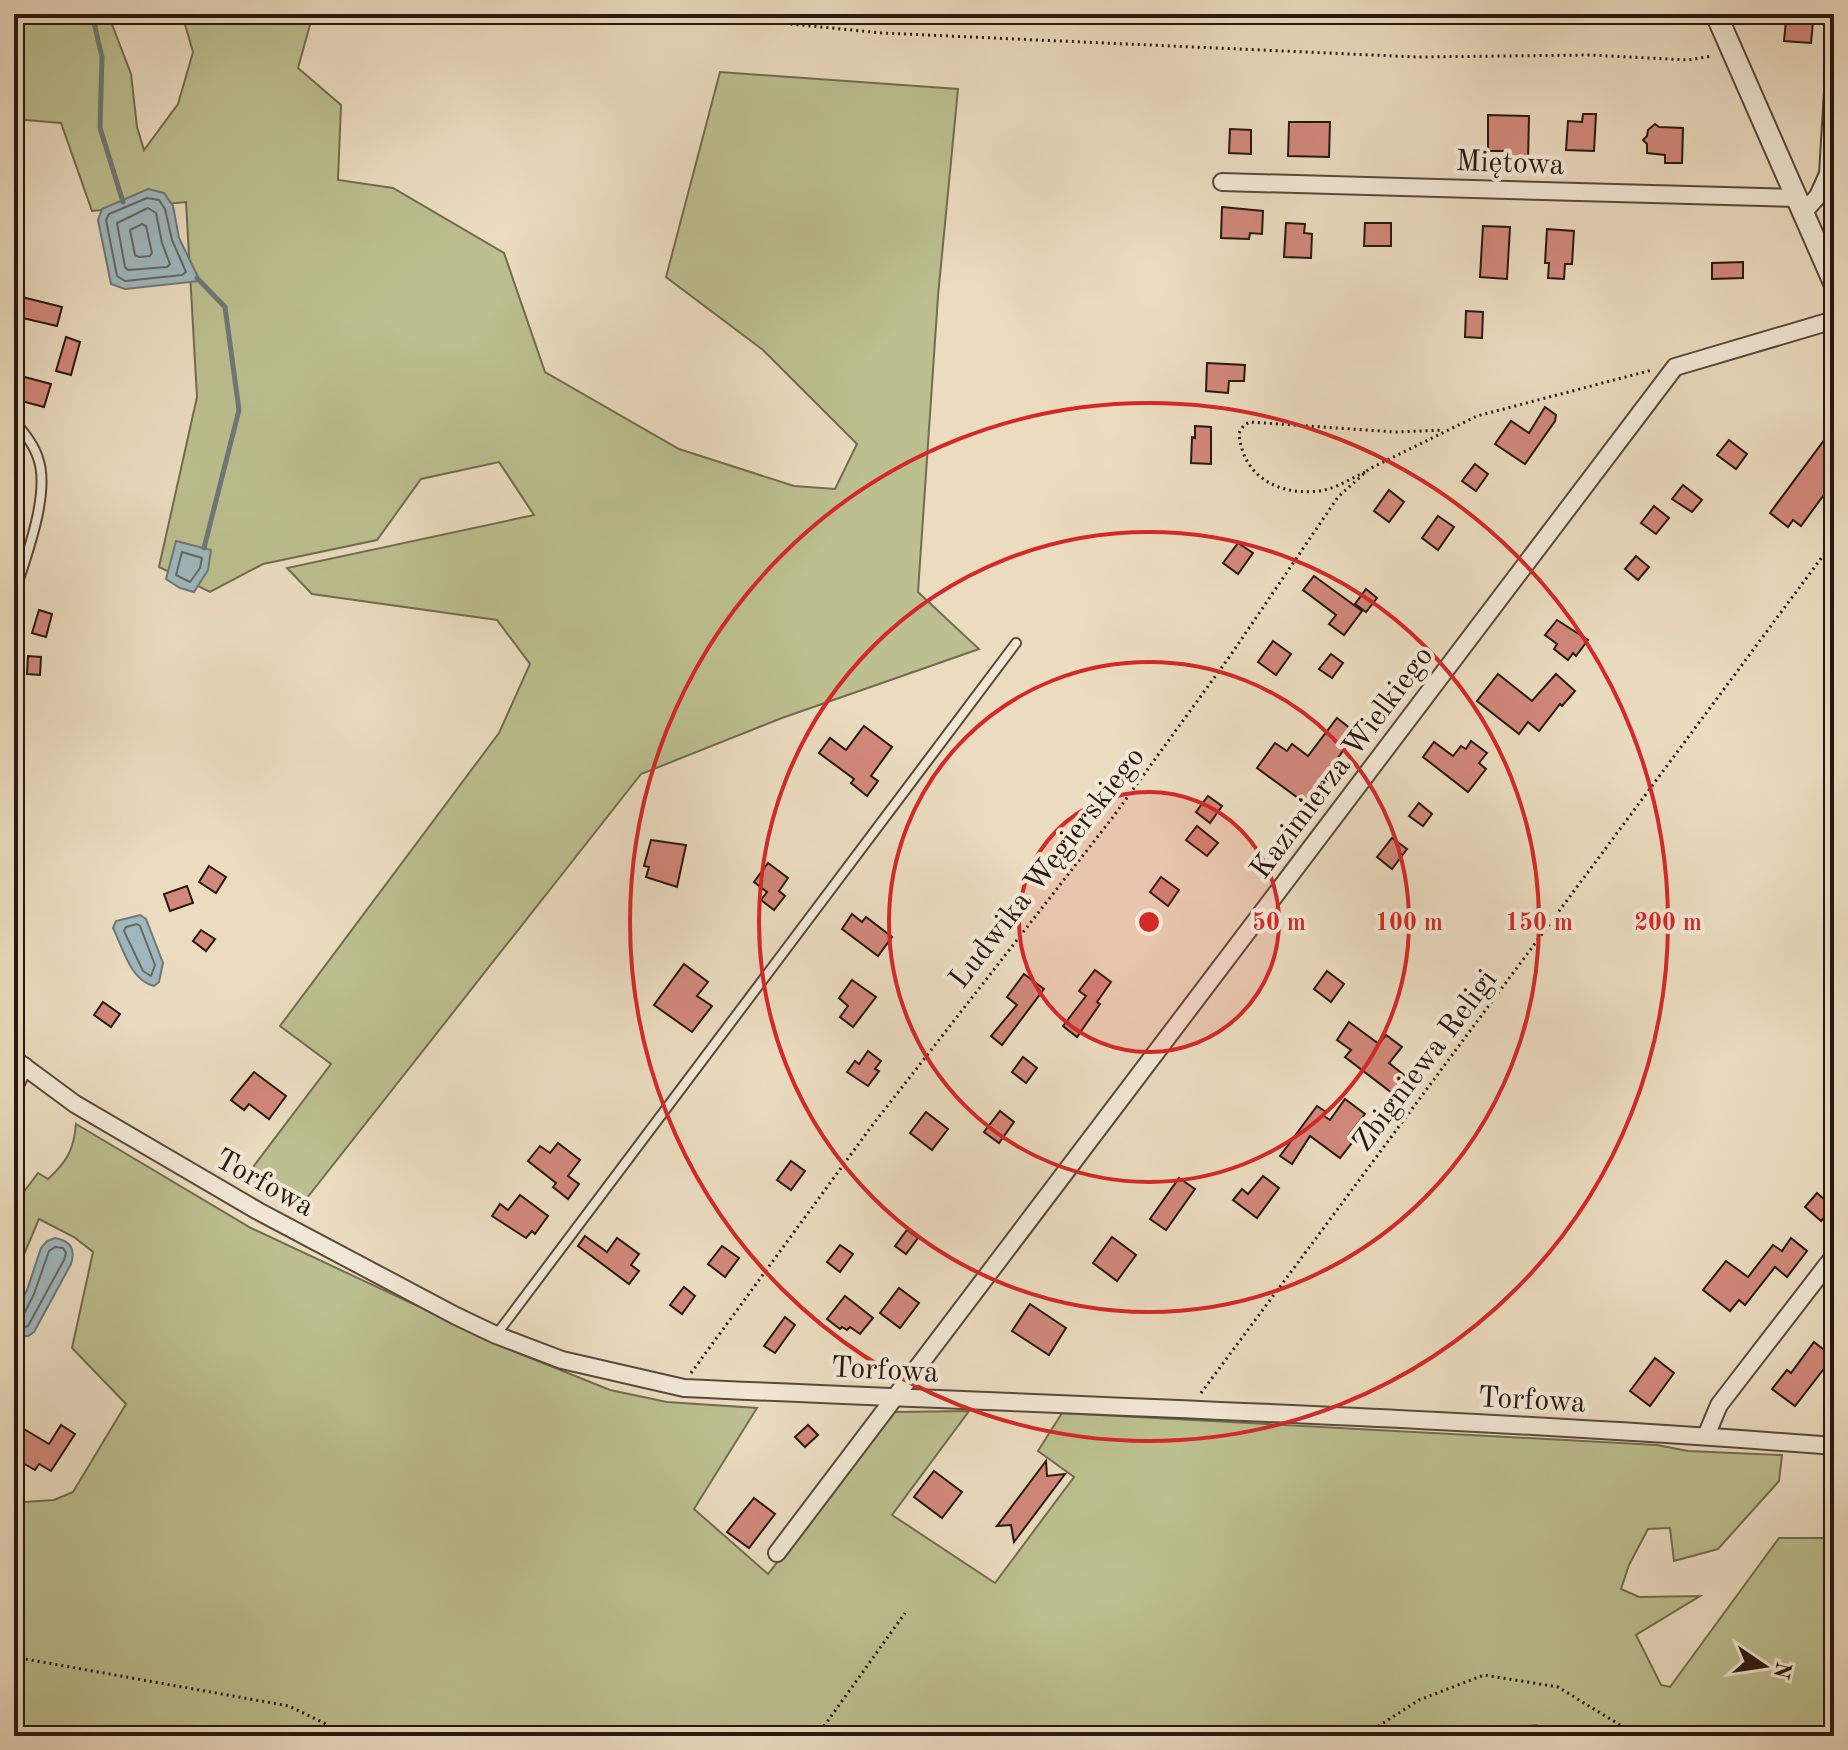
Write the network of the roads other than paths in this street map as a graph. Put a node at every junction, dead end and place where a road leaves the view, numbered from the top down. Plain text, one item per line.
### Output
1 (1716, 14) edge
2 (1834, 75) edge
3 (1222, 182) dead end
4 (1799, 205) junction
5 (1834, 283) edge
6 (1834, 320) edge
7 (14, 421) edge
8 (14, 595) edge
9 (1016, 643) dead end
10 (19, 1062) edge
11 (14, 1087) edge
12 (1834, 1256) edge
13 (496, 1335) junction
14 (895, 1398) junction
15 (1706, 1436) junction
16 (1834, 1446) edge
17 (777, 1553) dead end

1 - 4 street
2 - 4 street
3 - 4 street, Miętowa
4 - 5 street
6 - 14 street, Kazimierza Wielkiego
7 - 8 lane
9 - 13 lane
10 - 11 street
10 - 13 street, Torfowa
12 - 15 street
13 - 14 street, Torfowa
14 - 15 street, Torfowa
14 - 17 street, Kazimierza Wielkiego
15 - 16 street, Torfowa

